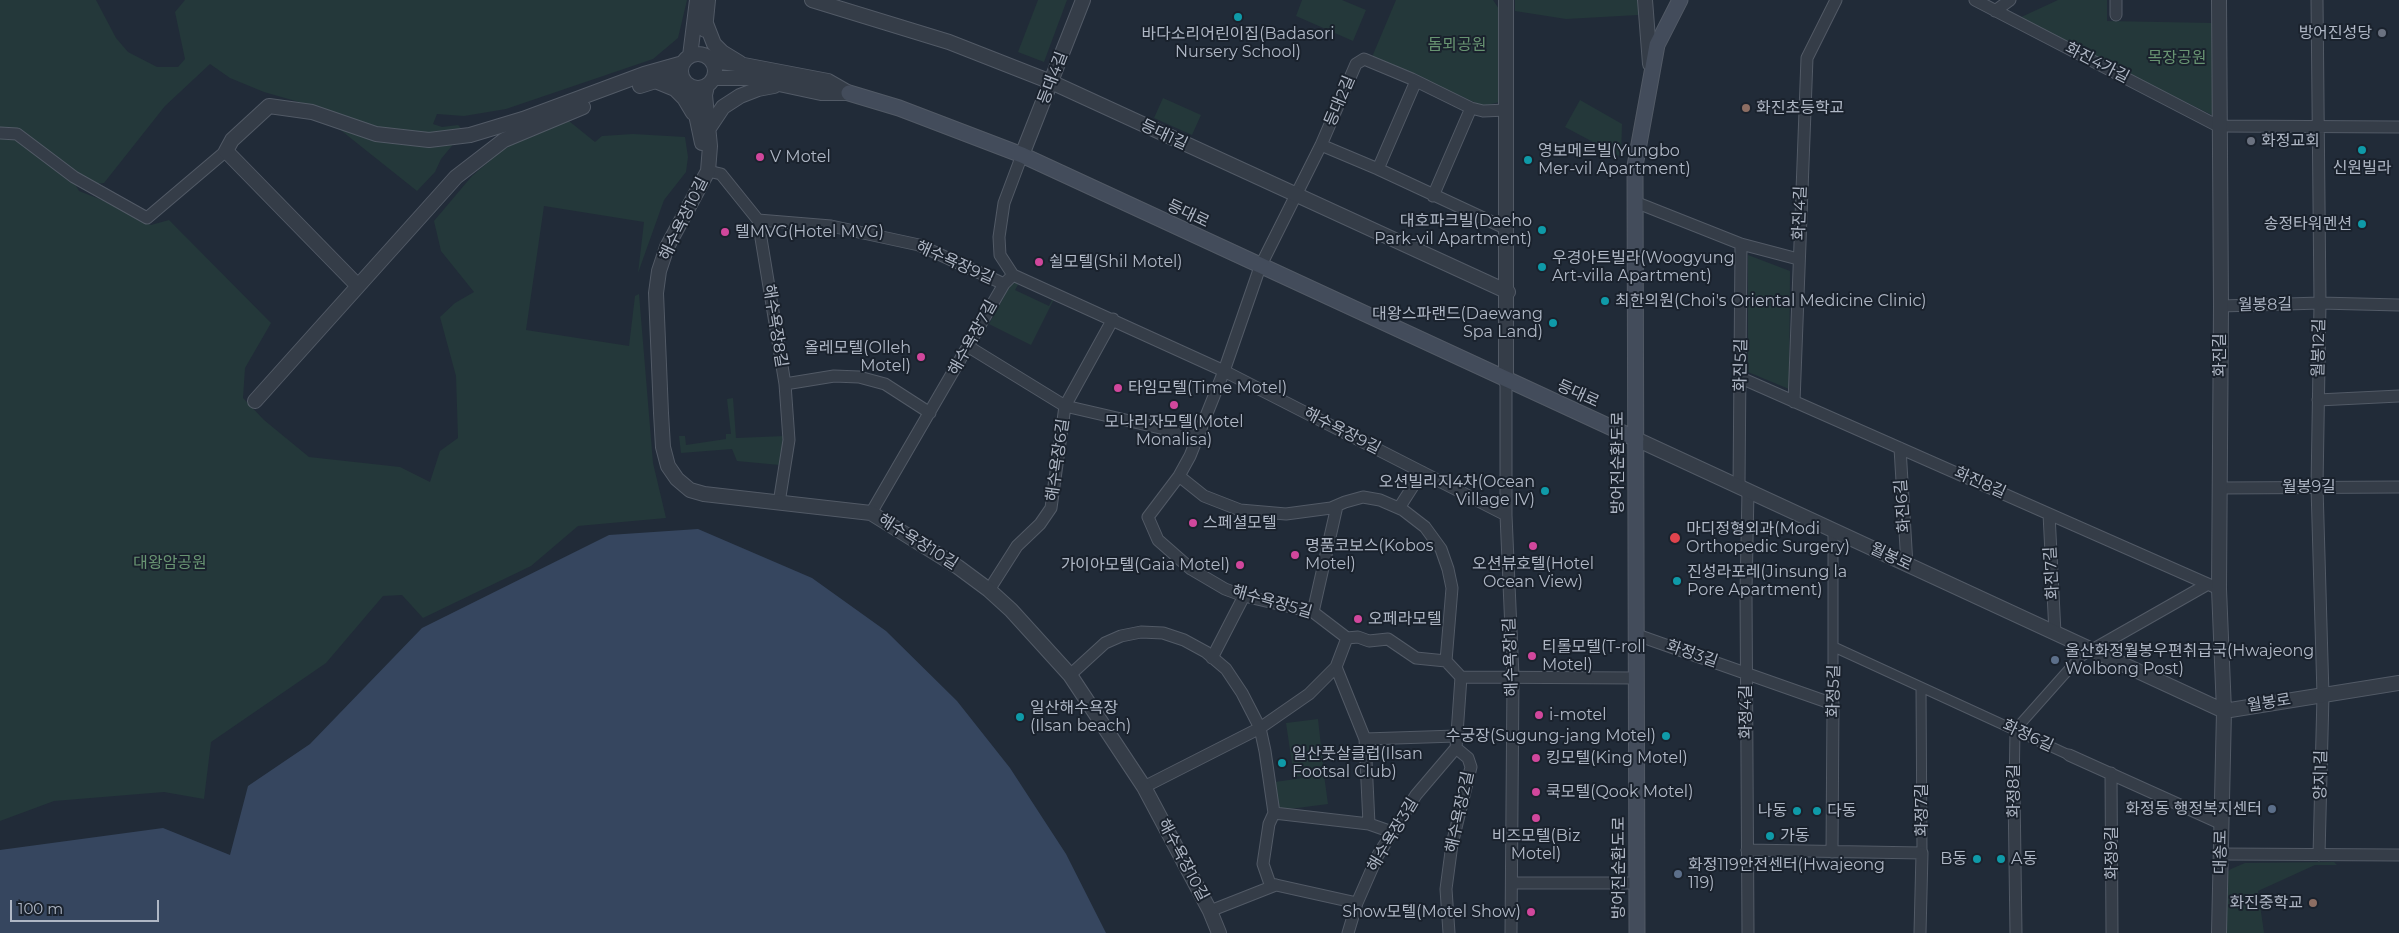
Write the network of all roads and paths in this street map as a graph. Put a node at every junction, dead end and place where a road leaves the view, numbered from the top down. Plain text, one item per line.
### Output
1 (698, 0) edge
2 (708, 0) edge
3 (812, 0) edge
4 (1083, 0) edge
5 (1506, 0) edge
6 (1646, 0) edge
7 (1680, 0) edge
8 (1836, 0) edge
9 (1975, 0) edge
10 (2010, 0) edge
11 (2116, 0) edge
12 (2219, 0) edge
13 (2317, 0) edge
14 (1995, 11) junction
15 (2116, 15) dead end
16 (705, 21) junction
17 (709, 58) junction
18 (686, 60) junction
19 (744, 65) junction
20 (1651, 77) junction
21 (652, 81) junction
22 (1416, 81) junction
23 (710, 82) junction
24 (1051, 82) junction
25 (687, 84) junction
26 (784, 85) junction
27 (849, 93) junction
28 (1471, 108) junction
29 (1507, 110) junction
30 (704, 126) junction
31 (2218, 126) junction
32 (2319, 127) junction
33 (2399, 127) edge
34 (0, 133) edge
35 (1321, 145) junction
36 (226, 151) junction
37 (1022, 155) junction
38 (708, 164) junction
39 (1378, 169) junction
40 (1295, 195) junction
41 (1433, 196) junction
42 (1634, 202) junction
43 (758, 220) junction
44 (1507, 229) junction
45 (1741, 244) junction
46 (1798, 259) junction
47 (1260, 267) junction
48 (1013, 275) junction
49 (357, 284) junction
50 (1004, 284) junction
51 (1508, 292) junction
52 (2320, 303) junction
53 (2399, 305) edge
54 (2221, 306) junction
55 (1113, 319) junction
56 (969, 347) junction
57 (1224, 371) junction
58 (1741, 378) junction
59 (1506, 381) junction
60 (784, 384) junction
61 (2399, 396) edge
62 (2318, 400) junction
63 (255, 401) dead end
64 (1794, 402) junction
65 (1066, 406) junction
66 (930, 413) junction
67 (1199, 437) junction
68 (1636, 440) junction
69 (1900, 448) junction
70 (1422, 472) junction
71 (1179, 476) junction
72 (2317, 487) junction
73 (2399, 487) edge
74 (2220, 488) junction
75 (1743, 489) junction
76 (779, 503) junction
77 (1336, 506) junction
78 (1398, 508) junction
79 (872, 513) junction
80 (1506, 514) junction
81 (2049, 514) junction
82 (1833, 531) junction
83 (1907, 564) junction
84 (2214, 586) junction
85 (989, 590) junction
86 (1244, 596) junction
87 (1313, 612) junction
88 (2055, 633) junction
89 (1636, 635) junction
90 (1346, 638) junction
91 (1834, 647) junction
92 (2092, 650) junction
93 (1212, 658) junction
94 (1446, 661) junction
95 (1336, 667) junction
96 (1746, 673) junction
97 (1070, 675) junction
98 (1513, 676) junction
99 (1461, 677) junction
100 (1636, 678) junction
101 (2399, 683) edge
102 (1921, 688) junction
103 (2323, 695) junction
104 (1833, 704) junction
105 (2224, 710) junction
106 (1260, 728) junction
107 (2015, 730) junction
108 (1365, 739) junction
109 (1456, 742) junction
110 (2069, 755) joint
111 (2111, 773) junction
112 (1144, 787) junction
113 (2014, 791) joint
114 (1274, 812) junction
115 (1369, 824) junction
116 (2222, 824) junction
117 (1392, 832) junction
118 (1747, 850) junction
119 (1832, 852) junction
120 (1922, 853) junction
121 (2221, 854) junction
122 (2319, 855) junction
123 (2399, 855) edge
124 (1512, 883) junction
125 (1636, 883) junction
126 (1276, 885) junction
127 (1357, 903) junction
128 (1210, 911) junction
129 (1219, 933) edge
130 (1348, 933) edge
131 (1449, 933) edge
132 (1510, 933) edge
133 (1637, 933) edge
134 (1748, 933) edge
135 (1920, 933) edge
136 (2016, 933) edge
137 (2112, 933) edge
138 (2219, 933) edge

1 - 18 street
2 - 16 street
3 - 24 street, 등대1길
4 - 24 street, 등대4길
5 - 29 street
6 - 20 street
7 - 20 main road, 방어진순환도로
8 - 46 street, 화진4길
9 - 14 street, 화진4가길
10 - 14 street
11 - 15 street
12 - 31 street, 화진길
13 - 32 street, 월봉12길
14 - 31 street, 화진4가길
16 - 17 street
16 - 19 street
17 - 18 street
17 - 19 street
17 - 23 street
18 - 25 street
18 - 36 street
19 - 27 street
20 - 42 main road, 방어진순환도로
21 - 25 street
21 - 30 street
21 - 49 street
22 - 28 street, 등대2길
22 - 35 street, 등대2길
22 - 39 street
23 - 25 street
23 - 26 street
23 - 30 street
24 - 37 street, 등대4길
24 - 40 street, 등대1길
25 - 30 street
26 - 27 street
26 - 30 street
27 - 37 main road, 등대로
28 - 29 street, 등대2길
28 - 41 street
29 - 44 street
30 - 38 street
31 - 32 street
31 - 54 street, 화진길
32 - 33 street
32 - 52 street, 월봉12길
34 - 36 street
35 - 39 street, 등대2길
35 - 40 street, 등대2길
36 - 49 street
37 - 47 main road, 등대로
37 - 48 street
38 - 43 street, 해수욕장8길
38 - 76 street, 해수욕장10길
39 - 41 street, 등대2길
40 - 47 street, 등대2길
40 - 51 street, 등대1길
41 - 44 street, 등대2길
42 - 45 street, 화진4길
42 - 68 main road, 방어진순환도로
43 - 50 street, 해수욕장9길
43 - 60 street, 해수욕장8길
44 - 51 street
45 - 46 street, 화진4길
45 - 58 street, 화진5길
46 - 64 street
47 - 57 street, 해수욕장5길
47 - 59 main road, 등대로
48 - 50 street, 해수욕장7길
48 - 55 street, 해수욕장9길
49 - 63 street
50 - 56 street, 해수욕장7길
51 - 59 street
52 - 53 street, 월봉8길
52 - 54 street, 월봉8길
52 - 62 street, 월봉12길
54 - 74 street, 화진길
55 - 57 street, 해수욕장9길
55 - 65 street, 해수욕장6길
56 - 65 street
56 - 66 street, 해수욕장7길
57 - 67 street, 해수욕장5길
57 - 70 street, 해수욕장9길
58 - 64 street, 화진8길
58 - 75 street, 화진5길
59 - 68 main road, 등대로
59 - 80 street, 해수욕장1길
60 - 66 street
60 - 76 street, 해수욕장8길
61 - 62 street
62 - 72 street, 월봉12길
64 - 69 street, 화진8길
65 - 67 street
65 - 85 street, 해수욕장6길
66 - 79 street, 해수욕장7길
67 - 71 street, 해수욕장5길
68 - 75 street, 월봉로
68 - 89 main road, 방어진순환도로
69 - 81 street, 화진8길
69 - 83 street, 화진6길
70 - 78 street
70 - 80 street, 해수욕장9길
71 - 77 street
71 - 86 street, 해수욕장5길
72 - 73 street, 월봉9길
72 - 74 street, 월봉9길
72 - 103 street, 월봉12길
74 - 84 street, 화진길
75 - 82 street, 월봉로
75 - 96 street, 화정4길
76 - 79 street, 해수욕장10길
77 - 78 street
77 - 87 street
78 - 94 street
79 - 85 street, 해수욕장10길
80 - 98 street, 해수욕장1길
81 - 84 street, 화진8길
81 - 88 street, 화진7길
82 - 83 street, 월봉로
82 - 91 street, 화정5길
83 - 88 street, 월봉로
84 - 92 street
84 - 105 street, 화진길
85 - 97 street, 해수욕장10길
86 - 87 street, 해수욕장5길
86 - 93 street
87 - 90 street, 해수욕장5길
88 - 92 street, 월봉로
89 - 96 street, 화정3길
89 - 100 main road, 방어진순환도로
90 - 94 street
90 - 95 street
91 - 102 street, 화정6길
91 - 104 street, 화정5길
92 - 105 street, 월봉로
92 - 107 street
93 - 97 street
93 - 106 street
94 - 99 street
95 - 106 street
95 - 108 street
96 - 104 street, 화정3길
96 - 118 street, 화정4길
97 - 112 street, 해수욕장10길
98 - 99 street
98 - 100 street
98 - 124 street, 해수욕장1길
99 - 109 street
100 - 125 main road, 방어진순환도로
101 - 103 street, 월봉로
102 - 107 street, 화정6길
102 - 120 street, 화정7길
103 - 105 street, 월봉로
103 - 122 street, 양지1길
104 - 119 street, 화정5길
105 - 116 street, 대송로
106 - 112 street
106 - 114 street
107 - 110 street, 화정6길
107 - 113 street, 화정8길
108 - 109 street
108 - 115 street
109 - 117 street, 해수욕장3길
109 - 131 street, 해수욕장2길
110 - 111 street, 화정6길
111 - 116 street, 화정6길
111 - 137 street, 화정9길
112 - 128 street, 해수욕장10길
113 - 136 street, 화정8길
114 - 115 street
114 - 126 street
115 - 117 street
116 - 121 street, 대송로
117 - 127 street, 해수욕장3길
118 - 119 street
118 - 134 street, 화정4길
119 - 120 street
120 - 135 street, 화정7길
121 - 122 street
121 - 138 street, 대송로
122 - 123 street
124 - 125 street
124 - 132 street, 해수욕장1길
125 - 133 main road, 방어진순환도로
126 - 127 street
126 - 128 street
127 - 130 street, 해수욕장3길
128 - 129 street, 해수욕장10길

